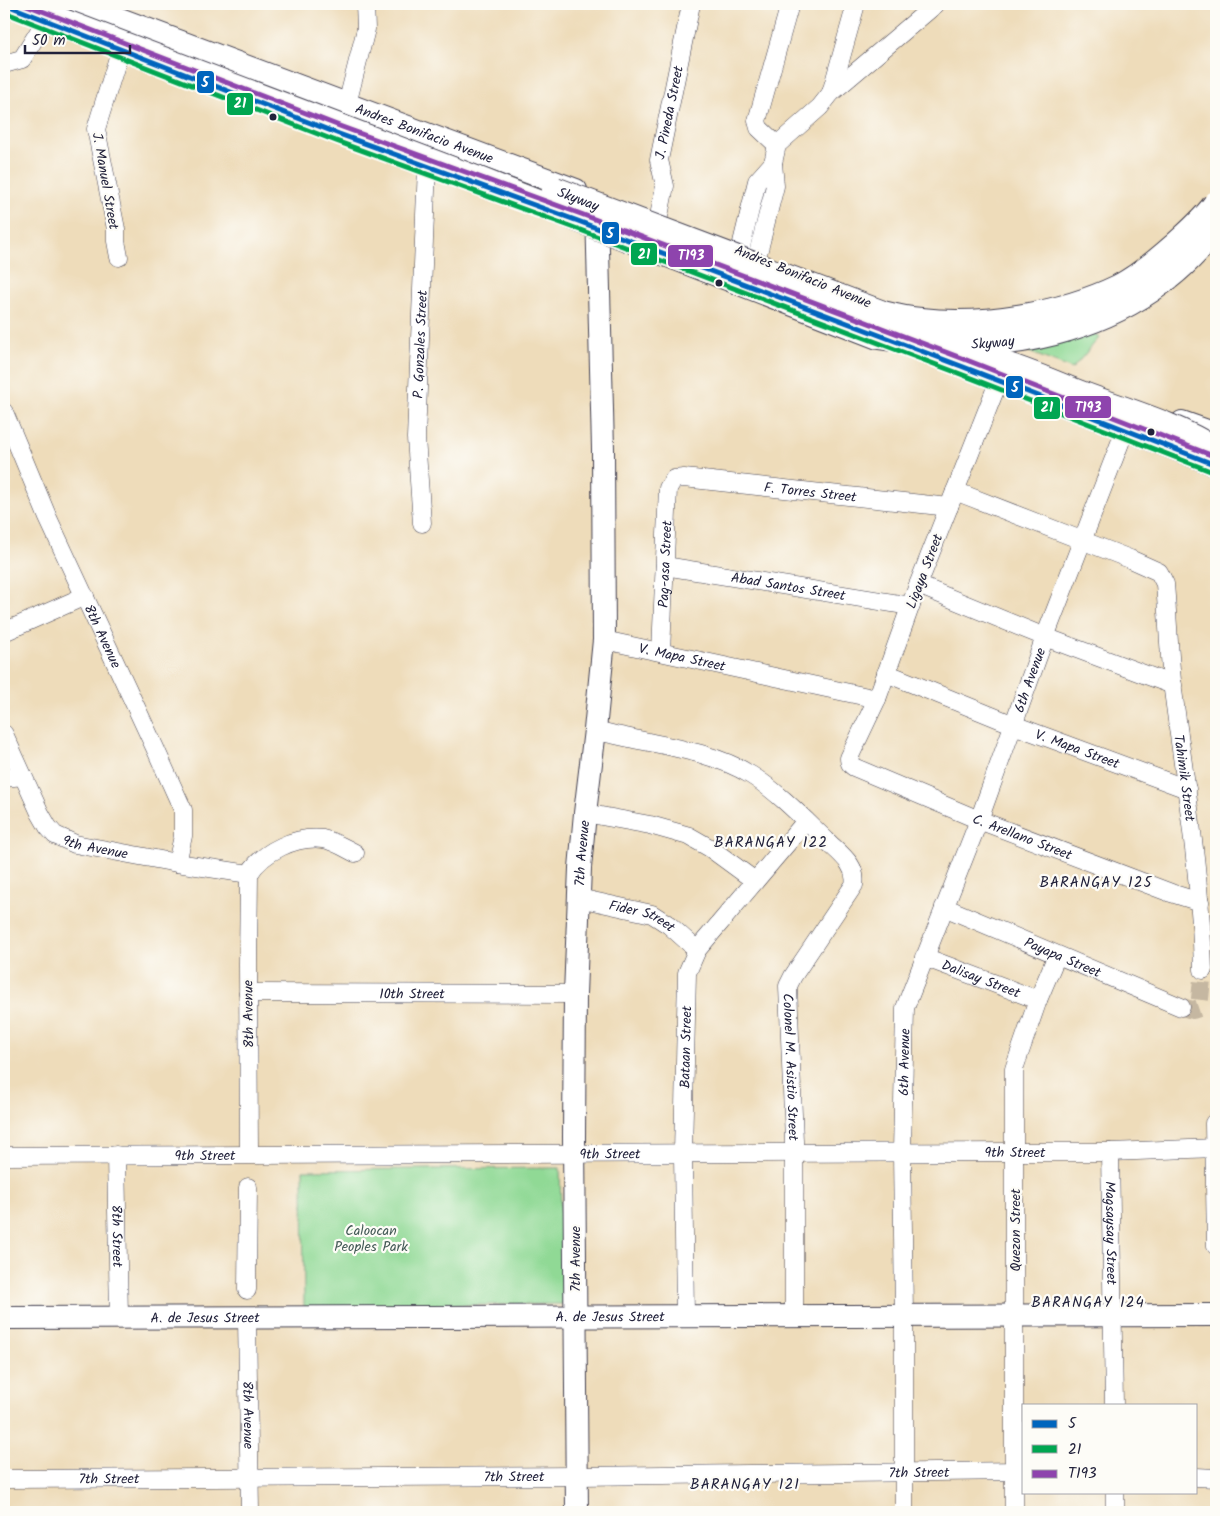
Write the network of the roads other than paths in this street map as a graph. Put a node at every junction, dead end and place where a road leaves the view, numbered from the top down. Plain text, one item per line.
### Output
1 (4, 4) edge
2 (16, 4) edge
3 (66, 4) edge
4 (80, 4) edge
5 (365, 4) edge
6 (691, 4) edge
7 (790, 4) edge
8 (856, 4) edge
9 (936, 4) edge
10 (46, 20) junction
11 (121, 48) junction
12 (4, 64) edge
13 (831, 93) junction
14 (348, 103) junction
15 (339, 134) junction
16 (777, 145) junction
17 (427, 166) junction
18 (596, 197) junction
19 (1216, 204) edge
20 (658, 221) junction
21 (1216, 222) edge
22 (597, 229) junction
23 (1216, 229) edge
24 (748, 254) junction
25 (119, 257) dead end
26 (878, 336) junction
27 (983, 347) junction
28 (999, 380) junction
29 (4, 412) edge
30 (1125, 430) junction
31 (1216, 434) edge
32 (1216, 451) edge
33 (12, 455) edge
34 (1216, 465) edge
35 (674, 479) joint
36 (952, 499) junction
37 (422, 523) dead end
38 (1082, 541) junction
39 (665, 566) junction
40 (1165, 584) joint
41 (918, 585) junction
42 (84, 596) junction
43 (911, 606) junction
44 (4, 632) edge
45 (1045, 638) junction
46 (604, 640) junction
47 (661, 652) junction
48 (886, 673) junction
49 (1173, 686) junction
50 (877, 699) junction
51 (1013, 725) junction
52 (595, 730) junction
53 (4, 734) edge
54 (849, 762) joint
55 (22, 776) junction
56 (4, 778) edge
57 (1187, 789) junction
58 (584, 813) junction
59 (979, 820) junction
60 (806, 821) junction
61 (355, 853) dead end
62 (176, 863) junction
63 (249, 874) junction
64 (755, 881) junction
65 (579, 898) junction
66 (1200, 902) junction
67 (944, 907) junction
68 (697, 950) junction
69 (1057, 955) junction
70 (924, 957) junction
71 (1204, 970) tunnel mouth
72 (248, 993) junction
73 (575, 994) junction
74 (1038, 1000) junction
75 (1181, 1007) tunnel mouth
76 (1214, 1122) dead end
77 (1215, 1148) edge
78 (794, 1152) junction
79 (902, 1152) junction
80 (1015, 1152) junction
81 (1110, 1152) junction
82 (574, 1153) junction
83 (683, 1153) junction
84 (249, 1154) junction
85 (116, 1155) junction
86 (4, 1156) edge
87 (248, 1187) dead end
88 (1216, 1246) edge
89 (247, 1290) dead end
90 (685, 1316) junction
91 (794, 1316) junction
92 (904, 1316) junction
93 (1014, 1316) junction
94 (1113, 1316) junction
95 (1216, 1316) edge
96 (119, 1317) junction
97 (247, 1317) junction
98 (576, 1317) junction
99 (4, 1318) edge
100 (1114, 1404) edge
101 (1018, 1471) edge
102 (904, 1473) junction
103 (578, 1476) junction
104 (1198, 1477) edge
105 (250, 1478) junction
106 (1216, 1478) edge
107 (4, 1479) edge
108 (1115, 1494) edge
109 (250, 1512) edge
110 (577, 1512) edge
111 (904, 1512) edge
112 (1014, 1512) edge
113 (1115, 1512) edge

1 - 10 main road, Andres Bonifacio Avenue
2 - 26 highway, Skyway, bridge
3 - 19 highway, Skyway, bridge
4 - 14 main road, Andres Bonifacio Avenue
5 - 14 street
6 - 20 street, J. Pineda Street
7 - 16 street
8 - 13 street
9 - 13 street
10 - 11 main road, Andres Bonifacio Avenue
10 - 12 street
11 - 15 main road, Andres Bonifacio Avenue
11 - 25 street, J. Manuel Street
13 - 16 street
14 - 15 street
14 - 18 main road, Andres Bonifacio Avenue
15 - 17 main road, Andres Bonifacio Avenue
16 - 24 street
17 - 22 main road, Andres Bonifacio Avenue
17 - 37 street, P. Gonzales Street
18 - 20 main road, Andres Bonifacio Avenue
18 - 22 main road, 7th Avenue
20 - 24 main road, Andres Bonifacio Avenue
21 - 27 main road
22 - 28 main road, Andres Bonifacio Avenue
22 - 46 main road, 7th Avenue
23 - 26 highway, Skyway, bridge
24 - 27 main road, Andres Bonifacio Avenue
26 - 32 highway, bridge
27 - 31 main road, Andres Bonifacio Avenue
28 - 30 main road, Andres Bonifacio Avenue
28 - 36 street, Ligaya Street
29 - 33 street, 8th Avenue
30 - 34 main road, Andres Bonifacio Avenue
30 - 38 street, 6th Avenue
33 - 42 street, 8th Avenue
35 - 36 street, F. Torres Street
35 - 39 street, Pag-asa Street
36 - 38 street, F. Torres Street
36 - 41 street, Ligaya Street
38 - 40 street, F. Torres Street
38 - 45 street, 6th Avenue
39 - 43 street, Abad Santos Street
39 - 47 street, Pag-asa Street
40 - 49 street, Tahimik Street
41 - 43 street, Ligaya Street
41 - 45 street
42 - 44 street
42 - 62 street, 8th Avenue
43 - 48 street, Ligaya Street
45 - 49 street
45 - 51 street, 6th Avenue
46 - 47 street, V. Mapa Street
46 - 52 main road, 7th Avenue
47 - 50 street, V. Mapa Street
48 - 50 street, Ligaya Street
48 - 51 street, V. Mapa Street
49 - 57 street, Tahimik Street
50 - 54 street, Ligaya Street
51 - 57 street, V. Mapa Street
51 - 59 street, 6th Avenue
52 - 58 main road, 7th Avenue
52 - 60 street, Colonel M. Asistio Street
53 - 55 street, 9th Avenue
54 - 59 street, C. Arellano Street
55 - 56 street
55 - 62 street, 9th Avenue
57 - 66 street, Tahimik Street
58 - 64 street
58 - 65 main road, 7th Avenue
59 - 66 street, C. Arellano Street
59 - 67 street, 6th Avenue
60 - 64 street, Bataan Street
60 - 78 street, Colonel M. Asistio Street
61 - 63 street
62 - 63 street, 9th Avenue
63 - 72 street, 8th Avenue
64 - 68 street, Bataan Street
65 - 68 street, Fider Street
65 - 73 main road, 7th Avenue
66 - 71 street, Tahimik Street
67 - 69 street, Payapa Street
67 - 70 street, 6th Avenue
68 - 83 street, Bataan Street
69 - 74 street, Quezon Street
69 - 75 street, Payapa Street
70 - 74 street, Dalisay Street
70 - 79 street, 6th Avenue
72 - 73 street, 10th Street
72 - 84 street, 8th Avenue
73 - 82 main road, 7th Avenue
74 - 80 street, Quezon Street
76 - 77 street
77 - 81 street, 9th Street
77 - 88 street
78 - 79 street, 9th Street
78 - 83 street, 9th Street
78 - 91 street, Colonel M. Asistio Street
79 - 80 street, 9th Street
79 - 92 street, 6th Avenue
80 - 81 street, 9th Street
80 - 93 street, Quezon Street
81 - 94 street, Magsaysay Street
82 - 83 street, 9th Street
82 - 84 street, 9th Street
82 - 98 main road, 7th Avenue
83 - 90 street, Bataan Street
84 - 85 street, 9th Street
85 - 86 street, 9th Street
85 - 96 street, 8th Street
87 - 89 street
90 - 91 main road, A. de Jesus Street
90 - 98 main road, A. de Jesus Street
91 - 92 main road, A. de Jesus Street
92 - 93 main road, A. de Jesus Street
92 - 102 street, 6th Avenue
93 - 94 main road, A. de Jesus Street
93 - 101 street, Quezon Street
94 - 95 main road, A. de Jesus Street
94 - 100 street, Magsaysay Street
96 - 97 main road, A. de Jesus Street
96 - 99 main road, A. de Jesus Street
97 - 98 main road, A. de Jesus Street
97 - 105 street, 8th Avenue
98 - 103 main road, 7th Avenue
101 - 102 street, 7th Street
101 - 112 street, Quezon Street
102 - 103 street, 7th Street
102 - 111 street, 6th Avenue
103 - 105 street, 7th Street
103 - 110 main road, 7th Avenue
104 - 106 street
105 - 107 street, 7th Street
105 - 109 street, 8th Avenue
108 - 113 street

